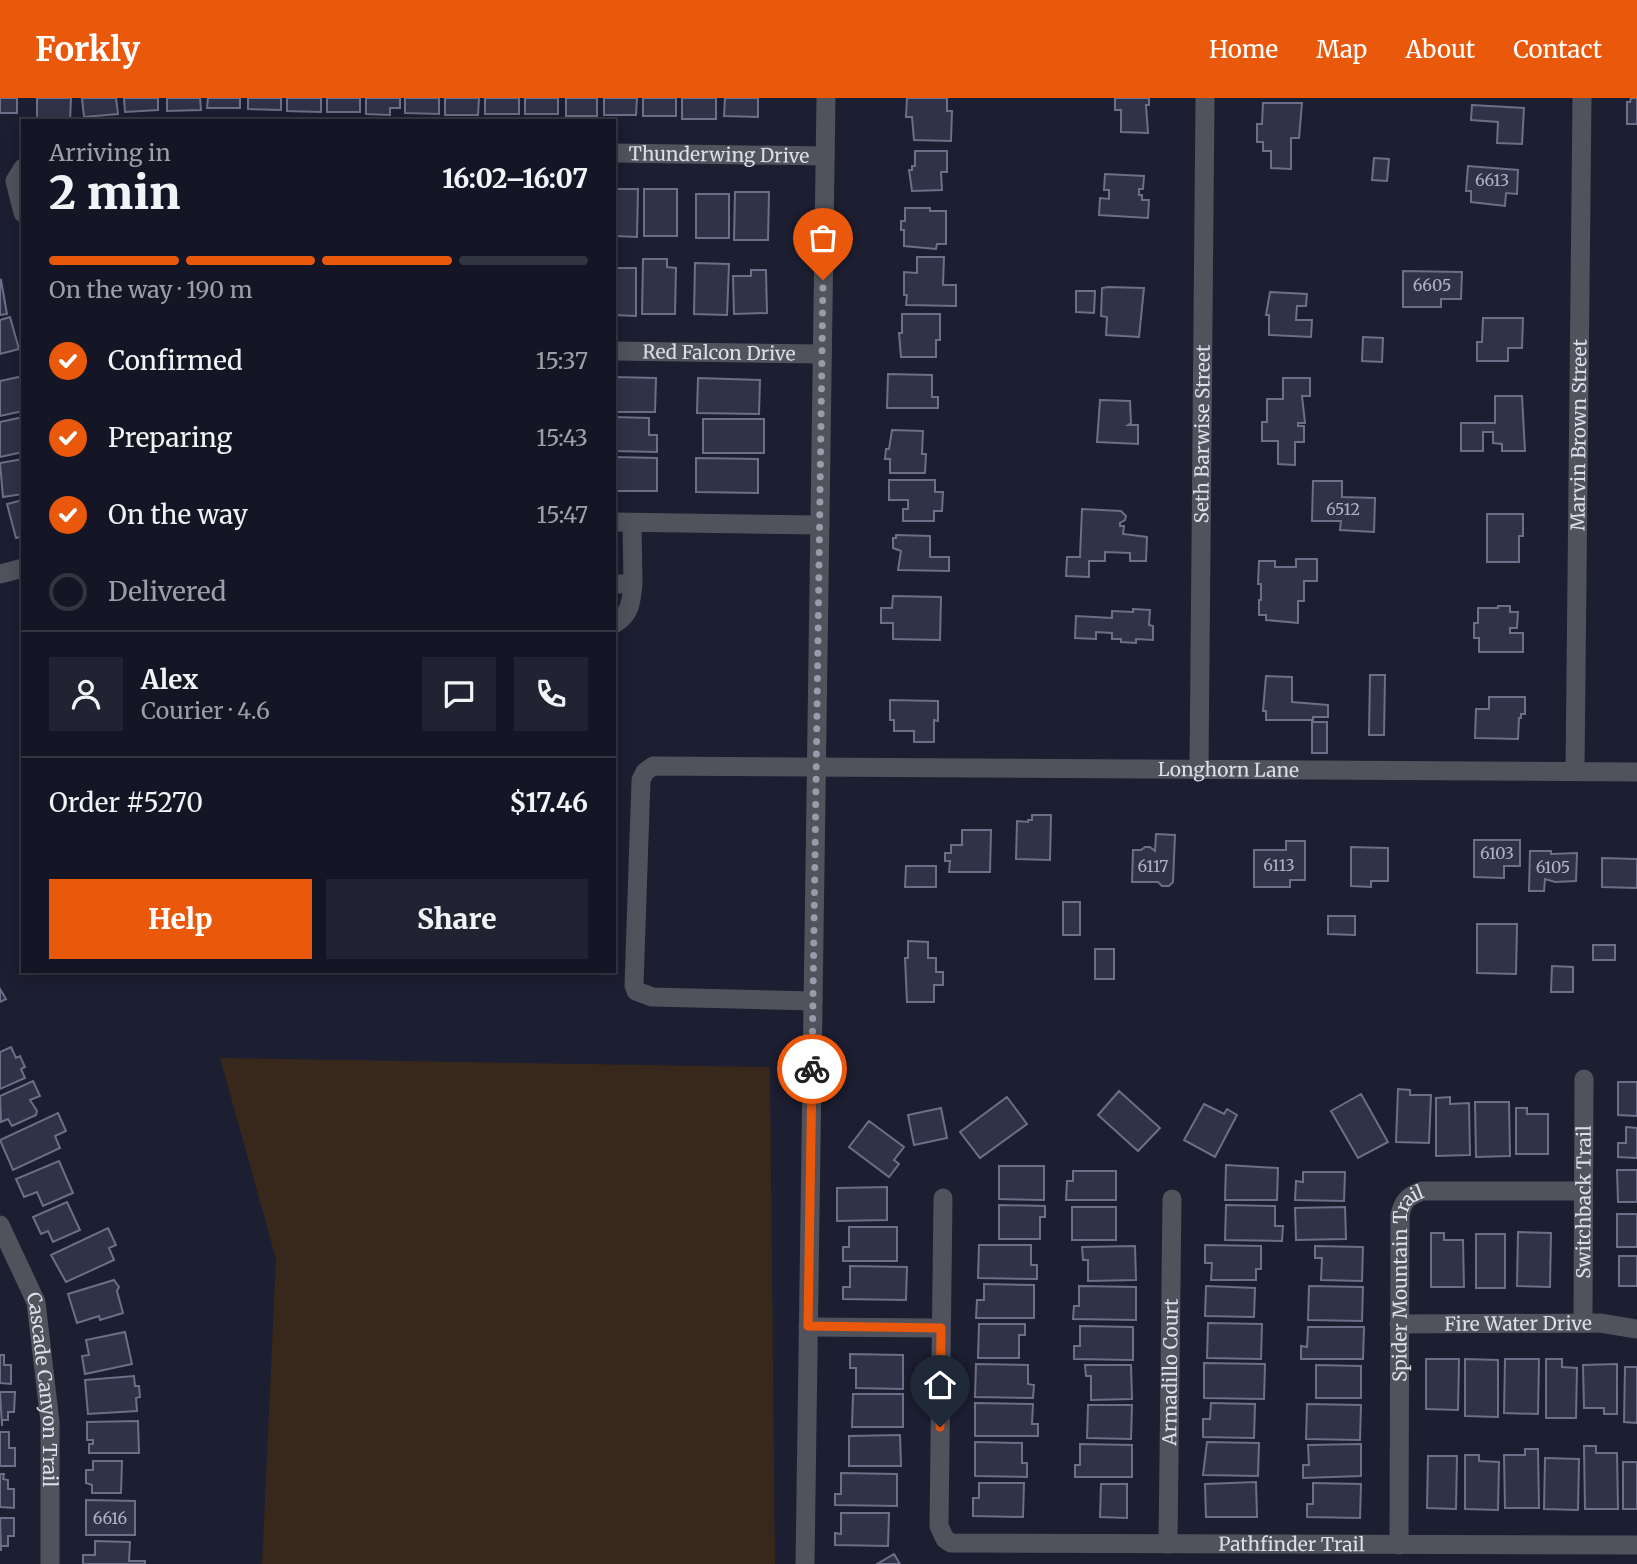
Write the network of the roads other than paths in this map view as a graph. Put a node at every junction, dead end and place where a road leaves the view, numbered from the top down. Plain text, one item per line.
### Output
1 (826, 98) edge
2 (1205, 98) edge
3 (1582, 98) edge
4 (616, 153) edge
5 (825, 156) junction
6 (21, 170) edge
7 (21, 205) edge
8 (616, 351) edge
9 (822, 354) junction
10 (623, 522) edge
11 (820, 526) junction
12 (21, 568) edge
13 (0, 573) edge
14 (624, 584) edge
15 (616, 623) edge
16 (817, 768) junction
17 (1199, 770) junction
18 (1575, 771) junction
19 (1637, 772) edge
20 (813, 1001) junction
21 (1584, 1079) dead end
22 (1583, 1191) junction
23 (943, 1198) dead end
24 (1172, 1199) dead end
25 (0, 1225) edge
26 (1583, 1323) junction
27 (1399, 1324) junction
28 (808, 1326) junction
29 (941, 1328) junction
30 (1637, 1329) edge
31 (1168, 1545) junction
32 (1399, 1545) junction
33 (1637, 1545) edge
34 (1547, 1555) edge
35 (50, 1564) edge
36 (805, 1564) edge

1 - 5 street
2 - 17 street, Seth Barwise Street
3 - 18 street, Marvin Brown Street
4 - 5 street, Thunderwing Drive
5 - 9 street
6 - 7 street
8 - 9 street, Red Falcon Drive
9 - 11 street
10 - 11 street
10 - 14 street
11 - 16 street
12 - 13 street
14 - 15 street
16 - 17 street, Longhorn Lane
16 - 20 street
16 - 20 street, Longhorn Lane
17 - 18 street, Longhorn Lane
18 - 19 street, Longhorn Lane
20 - 28 street
21 - 22 street, Switchback Trail
22 - 26 street, Switchback Trail
22 - 27 street, Spider Mountain Trail
23 - 29 street
24 - 31 street, Armadillo Court
25 - 35 street, Cascade Canyon Trail
26 - 27 street, Fire Water Drive
26 - 30 street, Fire Water Drive
27 - 32 street, Spider Mountain Trail
28 - 29 street
28 - 36 street
29 - 31 street, Pathfinder Trail
31 - 32 street, Pathfinder Trail
32 - 34 street, Pathfinder Trail
33 - 34 street, Pathfinder Trail

